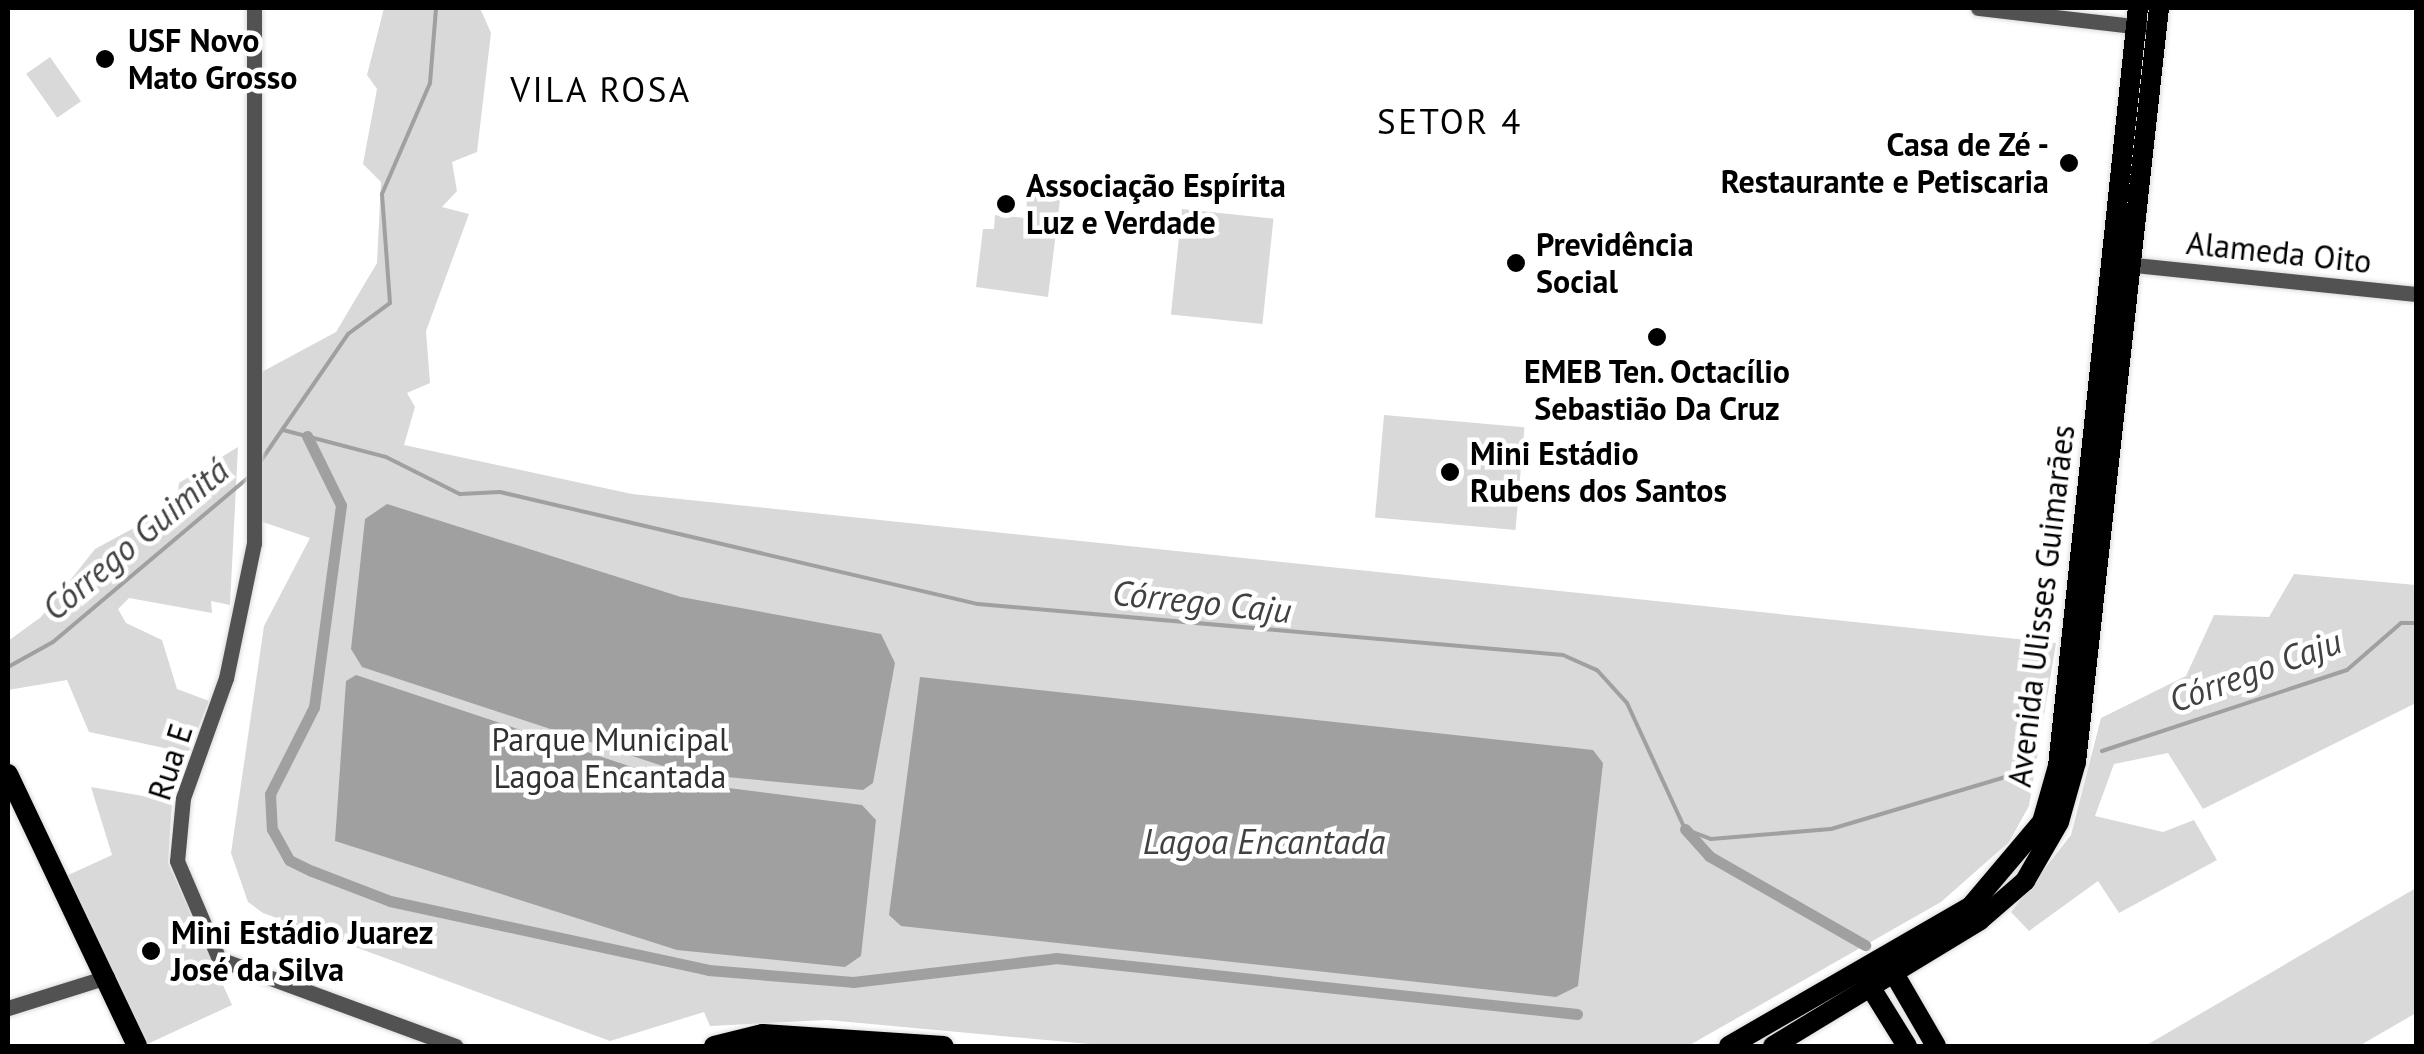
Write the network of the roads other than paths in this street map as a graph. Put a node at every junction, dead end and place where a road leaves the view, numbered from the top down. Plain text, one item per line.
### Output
1 (254, 8) edge
2 (1978, 8) edge
3 (2159, 8) edge
4 (2144, 21) edge
5 (2135, 265) junction
6 (2416, 294) edge
7 (2067, 764) junction
8 (8, 774) edge
9 (1884, 956) junction
10 (1860, 970) junction
11 (107, 977) junction
12 (1897, 978) junction
13 (1873, 991) junction
14 (8, 1008) edge
15 (873, 1043) edge
16 (137, 1046) edge
17 (456, 1046) edge
18 (714, 1046) edge
19 (944, 1046) edge
20 (1729, 1046) edge
21 (1772, 1046) edge
22 (1907, 1046) edge
23 (1936, 1046) edge

1 - 17 street, Rua E
2 - 4 street
3 - 4 main road, Avenida Ulisses Guimarães
4 - 5 main road, Avenida Ulisses Guimarães
4 - 7 main road, Avenida Ulisses Guimarães
5 - 6 street, Alameda Oito
5 - 7 main road, Avenida Ulisses Guimarães
7 - 9 main road, Avenida Ulisses Guimarães
7 - 12 main road, Avenida Ulisses Guimarães
8 - 11 main road
9 - 10 main road, Avenida Ulisses Guimarães
9 - 12 main road
10 - 13 main road
10 - 20 main road, Avenida Ulisses Guimarães
11 - 14 street
11 - 16 main road
12 - 13 main road, Avenida Ulisses Guimarães
12 - 23 main road
13 - 21 main road, Avenida Ulisses Guimarães
13 - 22 main road
15 - 18 main road
15 - 19 main road

